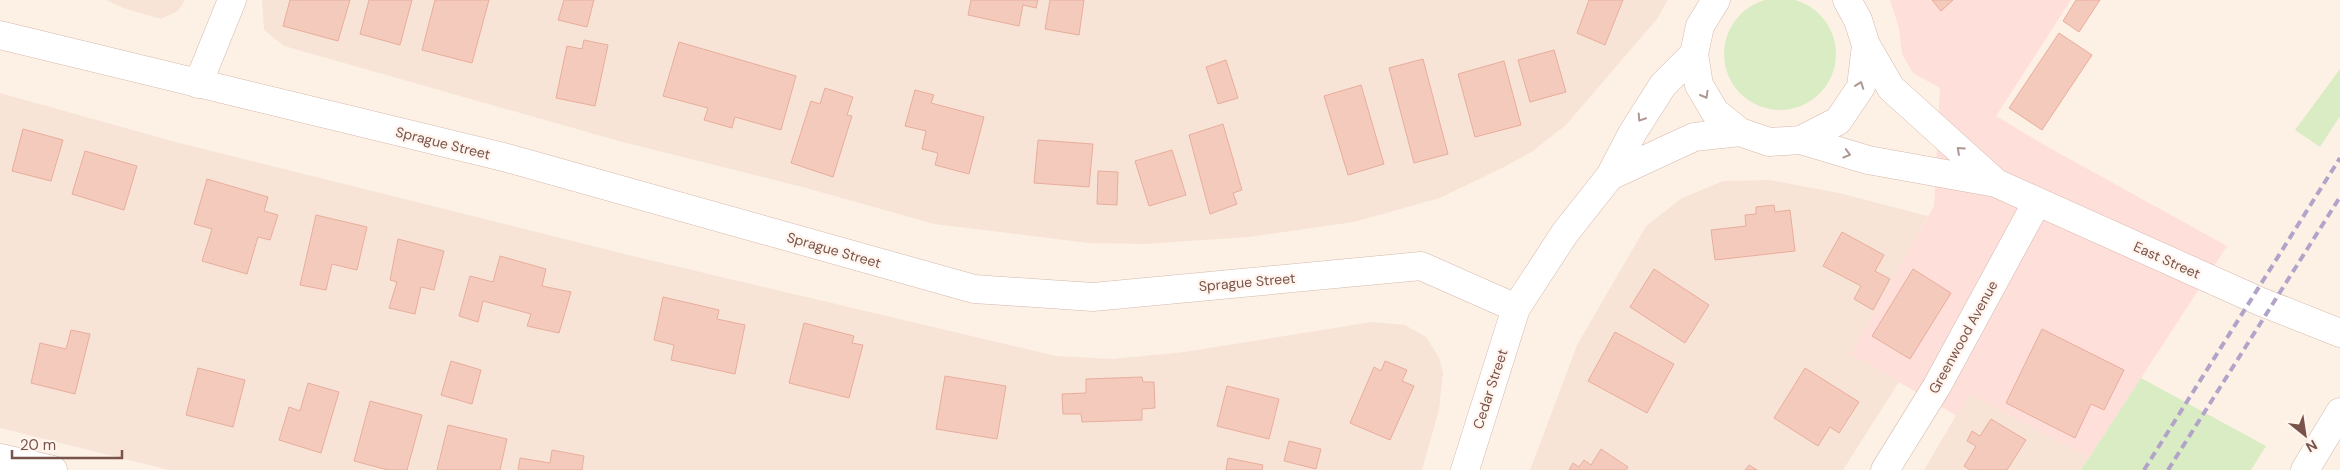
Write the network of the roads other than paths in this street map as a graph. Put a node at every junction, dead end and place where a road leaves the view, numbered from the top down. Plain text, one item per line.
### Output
1 (232, 0) edge
2 (1715, 0) edge
3 (1847, 0) edge
4 (0, 35) edge
5 (1866, 45) junction
6 (1694, 54) junction
7 (198, 84) junction
8 (1740, 132) junction
9 (1801, 140) junction
10 (1610, 176) junction
11 (1996, 183) junction
12 (2037, 202) junction
13 (1516, 308) junction
14 (2340, 333) edge
15 (2340, 412) edge
16 (0, 458) edge
17 (53, 470) edge
18 (1465, 470) edge
19 (1885, 470) edge
20 (2305, 470) edge

1 - 7 main road
2 - 6 main road
3 - 5 main road
4 - 7 main road, Sprague Street
9 -> 5 main road
11 -> 5 main road, East Street
6 -> 8 main road
6 -> 10 main road
7 - 13 main road, Sprague Street
8 - 9 main road
8 - 10 main road
9 -> 11 main road, East Street
10 - 13 main road
11 - 12 main road, East Street
12 - 14 main road, East Street
12 - 19 main road, Greenwood Avenue
13 - 18 main road, Cedar Street
15 - 20 main road
16 - 17 main road

